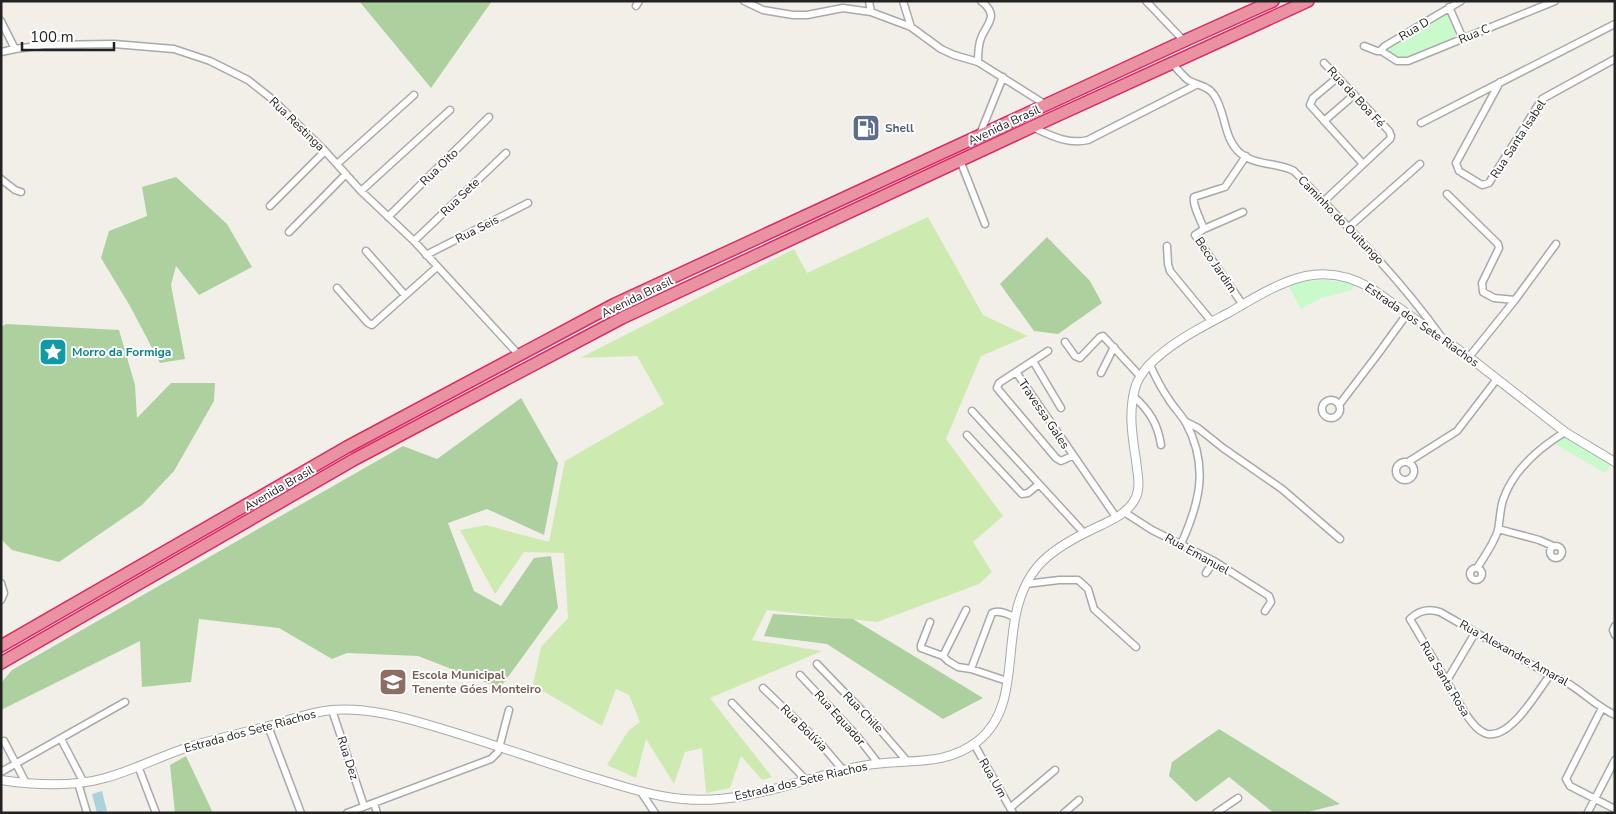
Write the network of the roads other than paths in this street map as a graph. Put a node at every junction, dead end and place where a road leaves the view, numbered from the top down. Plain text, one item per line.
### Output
1 (744, 1) edge
2 (869, 1) edge
3 (903, 1) edge
4 (981, 1) edge
5 (1146, 1) edge
6 (1273, 1) edge
7 (1308, 1) edge
8 (1315, 1) edge
9 (1461, 1) edge
10 (1555, 1) edge
11 (1449, 7) junction
12 (1295, 8) junction
13 (871, 12) junction
14 (1, 21) edge
15 (1615, 24) edge
16 (911, 27) junction
17 (1463, 39) junction
18 (1184, 40) junction
19 (1364, 46) dead end
20 (15, 48) junction
21 (1, 52) edge
22 (1382, 52) junction
23 (1615, 59) edge
24 (978, 62) junction
25 (1172, 63) junction
26 (1324, 63) dead end
27 (1003, 78) junction
28 (1337, 78) junction
29 (1500, 82) junction
30 (1196, 85) junction
31 (414, 95) dead end
32 (1354, 95) junction
33 (1046, 105) junction
34 (450, 110) dead end
35 (489, 117) dead end
36 (1324, 121) junction
37 (1421, 123) dead end
38 (1032, 127) junction
39 (979, 135) junction
40 (324, 151) junction
41 (506, 153) dead end
42 (1246, 156) junction
43 (960, 160) junction
44 (338, 164) junction
45 (1363, 164) junction
46 (1420, 164) dead end
47 (346, 174) junction
48 (1, 179) edge
49 (361, 191) junction
50 (21, 192) dead end
51 (1447, 194) dead end
52 (1324, 201) junction
53 (528, 202) dead end
54 (270, 206) dead end
55 (1243, 212) dead end
56 (388, 217) junction
57 (985, 224) dead end
58 (1349, 227) junction
59 (1204, 230) junction
60 (289, 232) dead end
61 (414, 241) junction
62 (1556, 244) dead end
63 (1167, 246) dead end
64 (366, 251) dead end
65 (426, 255) junction
66 (437, 267) junction
67 (337, 288) dead end
68 (405, 295) junction
69 (1516, 300) junction
70 (1243, 305) junction
71 (1407, 314) junction
72 (1212, 322) junction
73 (1441, 336) junction
74 (1065, 342) dead end
75 (1114, 347) junction
76 (1048, 352) dead end
77 (519, 355) junction
78 (1469, 357) junction
79 (1034, 360) junction
80 (1150, 364) junction
81 (1016, 372) junction
82 (1101, 373) dead end
83 (1140, 376) junction
84 (1497, 379) junction
85 (1133, 396) junction
86 (1339, 405) dead end
87 (1061, 408) dead end
88 (972, 411) dead end
89 (1186, 422) junction
90 (1565, 432) junction
91 (967, 435) dead end
92 (1161, 445) dead end
93 (1072, 456) junction
94 (1408, 462) dead end
95 (1615, 462) edge
96 (1039, 484) junction
97 (1124, 512) junction
98 (1116, 517) junction
99 (1498, 529) junction
100 (1084, 533) junction
101 (1340, 539) dead end
102 (1181, 544) junction
103 (1553, 546) dead end
104 (1214, 561) junction
105 (1477, 568) dead end
106 (1206, 573) dead end
107 (1, 582) edge
108 (1026, 584) junction
109 (1, 600) edge
110 (966, 610) dead end
111 (1265, 611) dead end
112 (1015, 617) junction
113 (1410, 619) joint
114 (930, 622) dead end
115 (1615, 626) edge
116 (1475, 633) junction
117 (1615, 635) edge
118 (1, 646) edge
119 (1136, 647) dead end
120 (943, 656) junction
121 (3, 663) edge
122 (817, 664) dead end
123 (972, 669) junction
124 (800, 675) dead end
125 (1550, 675) junction
126 (1007, 681) junction
127 (1446, 682) junction
128 (763, 688) dead end
129 (125, 702) dead end
130 (732, 704) dead end
131 (1602, 708) junction
132 (332, 710) junction
133 (508, 710) dead end
134 (1615, 714) edge
135 (268, 726) junction
136 (61, 739) junction
137 (4, 741) dead end
138 (974, 744) junction
139 (499, 747) junction
140 (1615, 760) edge
141 (907, 761) junction
142 (878, 763) junction
143 (16, 764) junction
144 (138, 766) junction
145 (843, 770) junction
146 (1055, 770) dead end
147 (1, 772) edge
148 (1, 780) edge
149 (807, 781) junction
150 (26, 783) junction
151 (81, 783) junction
152 (641, 792) junction
153 (1238, 798) dead end
154 (1079, 800) dead end
155 (1594, 800) junction
156 (374, 803) junction
157 (364, 806) junction
158 (1615, 809) edge
159 (1012, 810) edge
160 (1588, 812) edge
161 (88, 813) edge
162 (156, 813) edge
163 (301, 813) edge
164 (347, 813) edge
165 (377, 813) edge
166 (655, 813) edge
167 (1064, 813) edge
168 (1216, 813) edge

1 - 13 street
2 - 13 street
3 - 16 street
4 - 24 street
5 - 18 street
6 - 18 highway, Avenida Brasil
7 - 12 highway, Avenida Brasil
8 - 12 highway
9 - 11 street, Rua D
10 - 17 street, Rua C
11 - 17 street
11 - 22 street, Rua D
12 - 25 highway, Avenida Brasil
13 - 16 street
14 - 20 street
15 - 29 street
16 - 24 street
17 - 22 street, Rua C
18 - 33 highway, Avenida Brasil
19 - 22 street
20 - 21 street, Rua Restinga
20 - 40 street, Rua Restinga
23 - 29 street, Rua Santa Isabel
24 - 27 street
25 - 30 street
25 - 38 highway, Avenida Brasil
26 - 28 street, Rua da Boa Fé
27 - 33 street
27 - 39 street, Avenida Brasil
28 - 32 street, Rua da Boa Fé
28 - 36 street
29 - 37 street
30 - 38 street
30 - 42 street
31 - 44 street
32 - 36 street
32 - 45 street, Rua da Boa Fé
33 - 39 highway, Avenida Brasil
34 - 49 street
35 - 56 street, Rua Oito
36 - 45 street
38 - 43 highway, Avenida Brasil
39 - 77 highway, Avenida Brasil
40 - 44 street, Rua Restinga
40 - 54 street
41 - 61 street, Rua Sete
42 - 52 street, Caminho do Ouitungo
42 - 59 street, Beco Jardim
43 - 57 street
43 - 121 highway, Avenida Brasil
44 - 47 street, Rua Restinga
45 - 52 street
46 - 58 street
47 - 49 street, Rua Restinga
47 - 60 street
48 - 50 street
49 - 56 street, Rua Restinga
51 - 69 street
52 - 58 street, Caminho do Ouitungo
53 - 65 street, Rua Seis
55 - 59 street, Beco Jardim
56 - 61 street, Rua Restinga
58 - 73 street, Caminho do Ouitungo
59 - 70 street, Beco Jardim
61 - 65 street, Rua Restinga
62 - 69 street
63 - 72 street
64 - 68 street
65 - 66 street, Rua Restinga
66 - 68 street
66 - 77 street, Rua Restinga
67 - 68 street
69 - 78 street
70 - 71 street, Estrada dos Sete Riachos
70 - 72 street, Estrada dos Sete Riachos
71 - 73 street, Estrada dos Sete Riachos
71 - 86 street
72 - 80 street, Estrada dos Sete Riachos
73 - 78 street, Estrada dos Sete Riachos
74 - 75 street
75 - 82 street
75 - 83 street
76 - 79 street, Travessa Gales
77 - 118 highway, Avenida Brasil
78 - 84 street, Estrada dos Sete Riachos
79 - 81 street, Travessa Gales
79 - 87 street, Travessa Gales
80 - 83 street, Estrada dos Sete Riachos
80 - 89 street
81 - 93 street, Travessa Gales
81 - 93 street, Travessa Gales
83 - 85 street, Estrada dos Sete Riachos
84 - 90 street, Estrada dos Sete Riachos
84 - 94 street
85 - 92 street
85 - 97 street, Estrada dos Sete Riachos
88 - 96 street
89 - 101 street
89 - 102 street
90 - 95 street, Estrada dos Sete Riachos
90 - 99 street
91 - 96 street
93 - 98 street, Travessa Gales
96 - 100 street
97 - 98 street, Estrada dos Sete Riachos
97 - 102 street, Rua Emanuel
98 - 100 street, Estrada dos Sete Riachos
99 - 103 street
99 - 105 street
100 - 108 street, Estrada dos Sete Riachos
102 - 104 street, Rua Emanuel
104 - 106 street
104 - 111 street, Rua Emanuel
107 - 109 street
108 - 112 street, Estrada dos Sete Riachos
108 - 119 street
110 - 120 street
112 - 123 street
112 - 126 street, Estrada dos Sete Riachos
113 - 116 street, Rua Alexandre Amaral
113 - 127 street, Rua Santa Rosa
114 - 120 street
115 - 117 street
116 - 125 street, Rua Alexandre Amaral
116 - 127 street
120 - 123 street
122 - 141 street, Rua Chile
123 - 126 street
124 - 142 street, Rua Equador
125 - 127 street, Rua Santa Rosa
125 - 131 street, Rua Alexandre Amaral
126 - 138 street, Estrada dos Sete Riachos
128 - 145 street, Rua Bolívia
129 - 136 street
130 - 149 street
131 - 134 street, Rua Alexandre Amaral
131 - 155 street
132 - 135 street, Estrada dos Sete Riachos
132 - 139 street, Estrada dos Sete Riachos
132 - 157 street, Rua Dez
133 - 139 street
135 - 144 street, Estrada dos Sete Riachos
135 - 163 street
136 - 143 street
136 - 151 street
137 - 143 street
138 - 141 street, Estrada dos Sete Riachos
138 - 159 street, Rua Um
139 - 152 street, Estrada dos Sete Riachos
139 - 156 street
140 - 155 street
141 - 142 street, Estrada dos Sete Riachos
142 - 145 street, Estrada dos Sete Riachos
143 - 147 street
143 - 150 street
144 - 151 street, Estrada dos Sete Riachos
144 - 162 street
145 - 149 street, Estrada dos Sete Riachos
146 - 159 street
148 - 150 street, Estrada dos Sete Riachos
149 - 152 street, Estrada dos Sete Riachos
150 - 151 street, Estrada dos Sete Riachos
151 - 161 street
152 - 166 street
153 - 168 street
154 - 167 street
155 - 158 street
155 - 160 street
156 - 157 street
156 - 165 street
157 - 164 street

